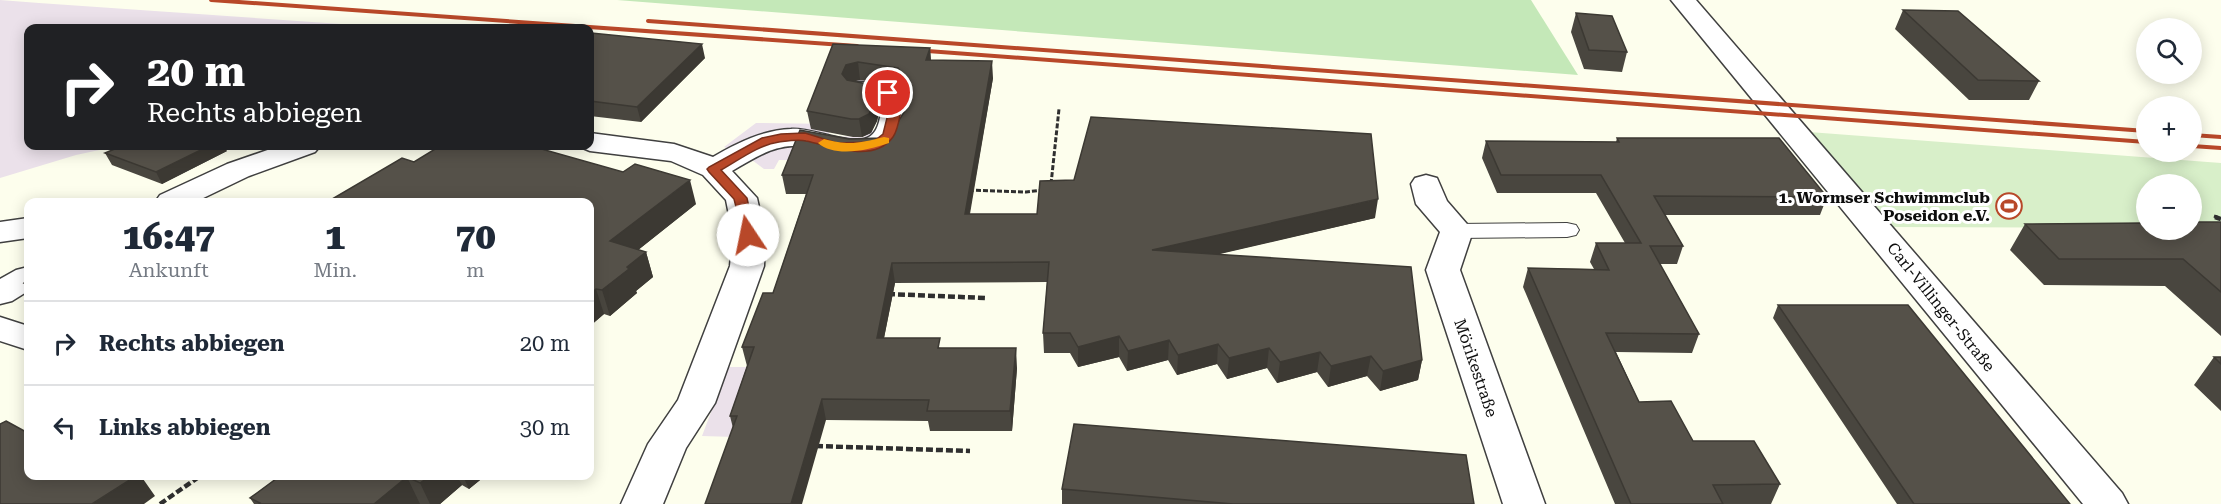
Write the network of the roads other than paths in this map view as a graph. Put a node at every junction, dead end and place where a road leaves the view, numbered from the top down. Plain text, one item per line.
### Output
1 (1683, 0) edge
2 (860, 90) edge
3 (594, 143) edge
4 (294, 150) edge
5 (714, 169) junction
6 (1426, 184) dead end
7 (179, 198) edge
8 (24, 229) edge
9 (1567, 230) dead end
10 (1457, 231) junction
11 (0, 232) edge
12 (24, 279) edge
13 (0, 293) edge
14 (0, 329) edge
15 (24, 337) edge
16 (642, 504) edge
17 (1524, 504) edge
18 (2107, 504) edge

1 - 18 street, Carl-Villinger-Straße
2 - 5 street
3 - 5 street
4 - 7 street
5 - 16 street
6 - 10 street
8 - 11 street
9 - 10 lane
10 - 17 street, Mörikestraße
12 - 13 street
14 - 15 street

